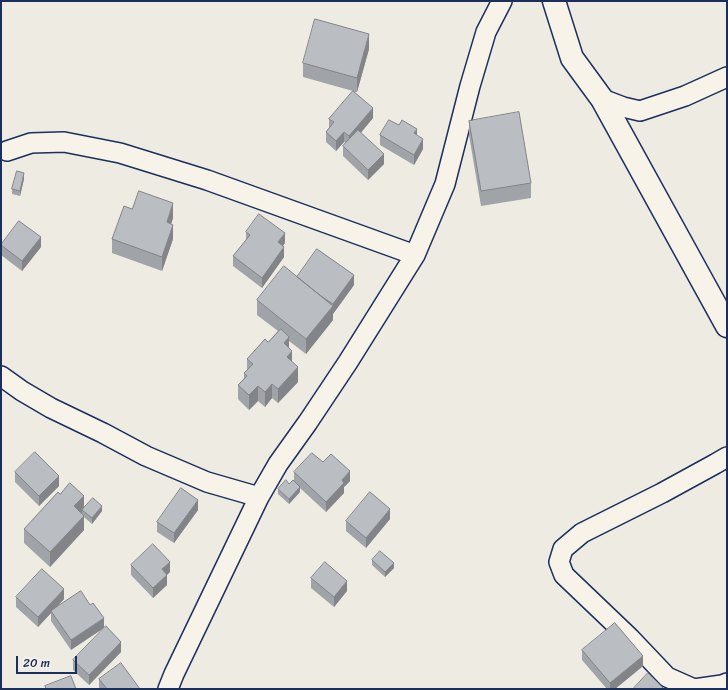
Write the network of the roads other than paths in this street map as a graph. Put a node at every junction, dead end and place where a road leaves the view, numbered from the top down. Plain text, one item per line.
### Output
1 (502, 1) edge
2 (554, 1) edge
3 (727, 77) edge
4 (602, 99) junction
5 (7, 151) dead end
6 (415, 255) junction
7 (727, 326) edge
8 (1, 376) edge
9 (727, 457) edge
10 (258, 497) junction
11 (727, 683) edge
12 (168, 689) edge
13 (694, 689) edge

1 - 6 street
2 - 4 street
3 - 4 street
4 - 7 street
5 - 6 street
6 - 10 street
8 - 10 street
9 - 13 street
10 - 12 street
11 - 13 street

